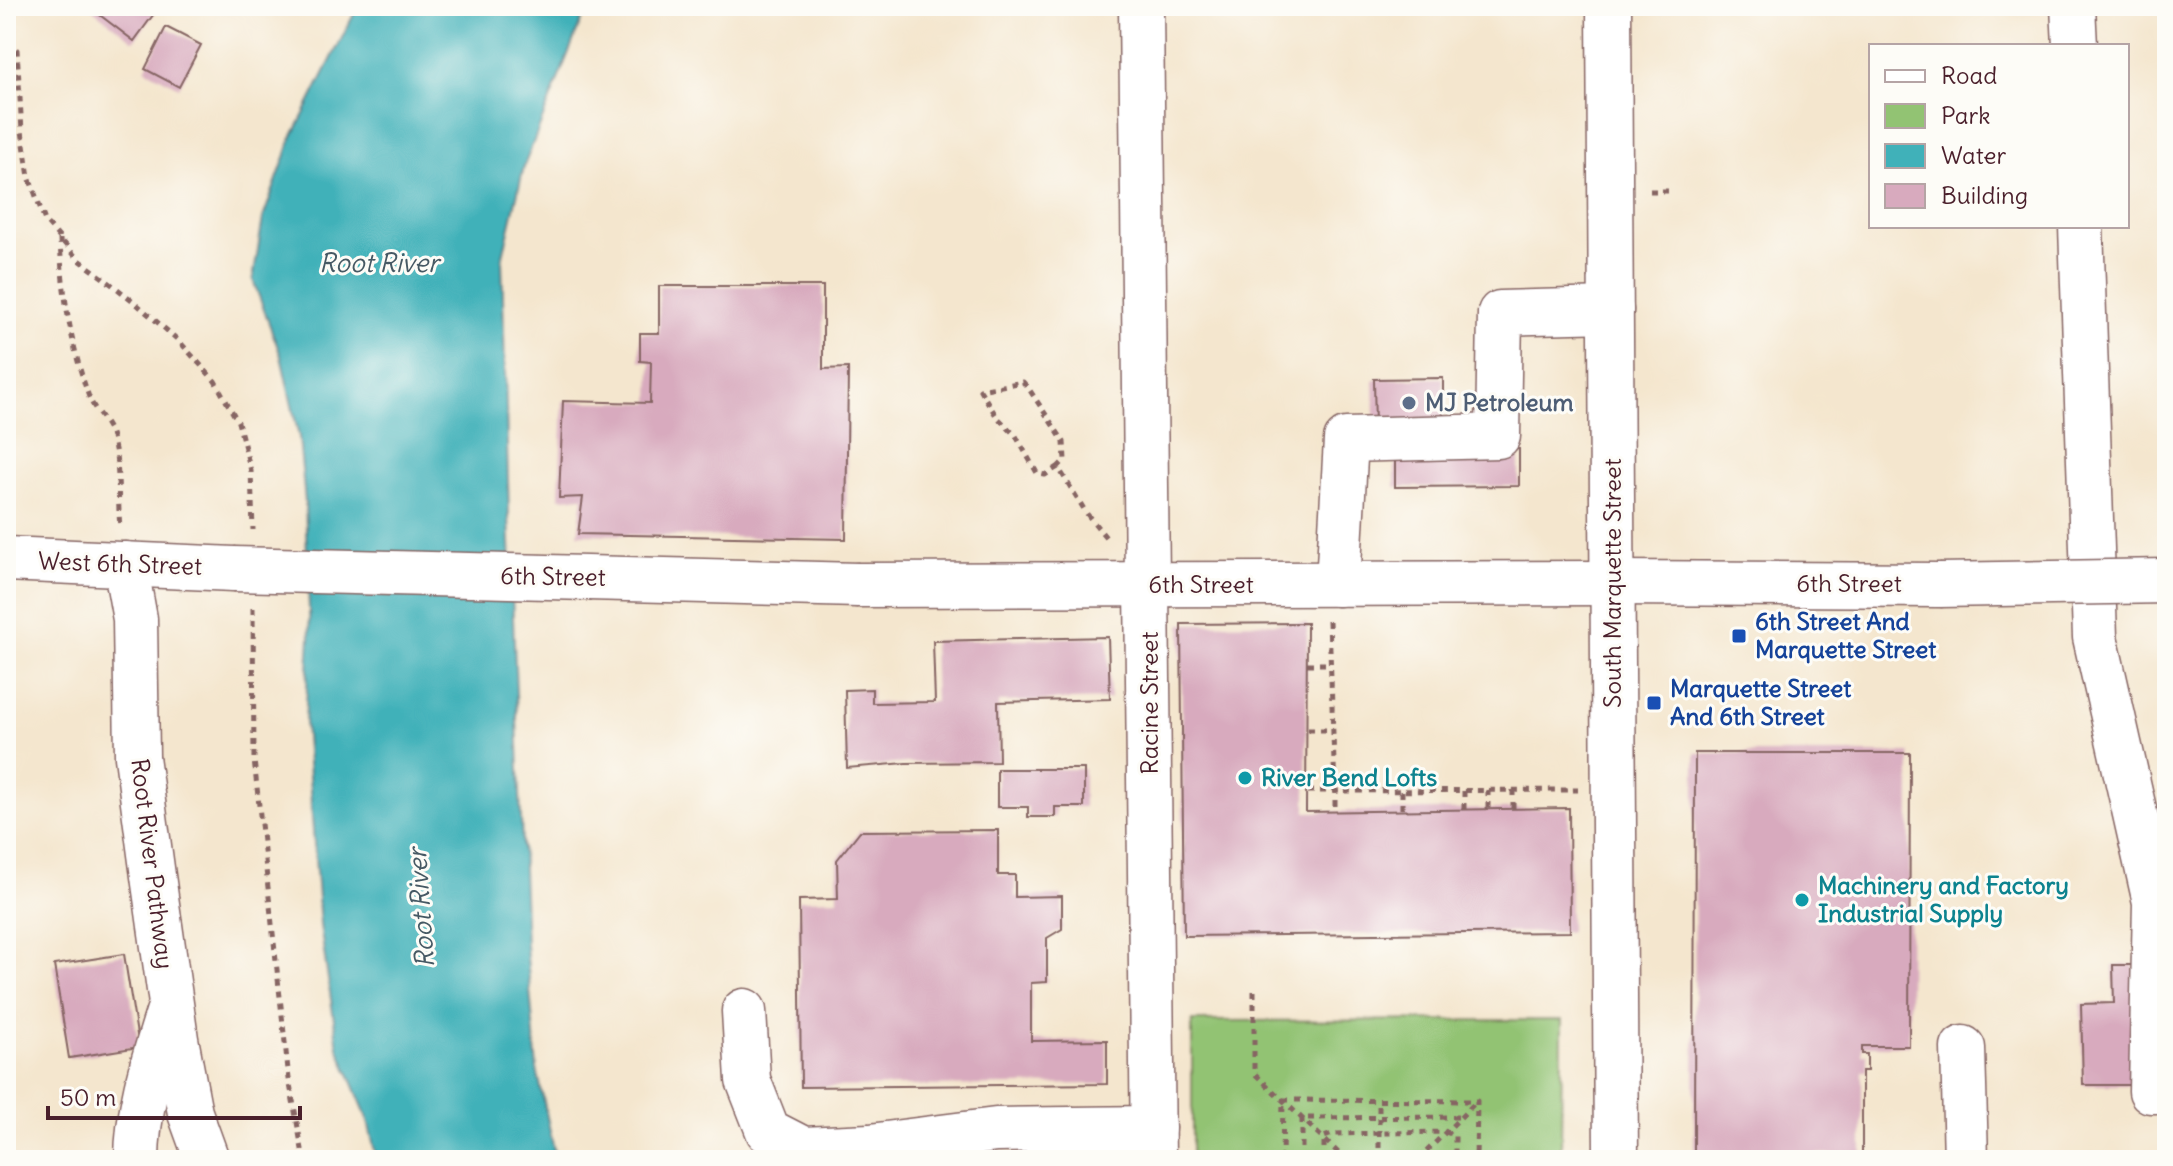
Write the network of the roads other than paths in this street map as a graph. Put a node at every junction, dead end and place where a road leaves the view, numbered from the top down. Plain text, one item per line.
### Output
1 (1141, 6) edge
2 (1609, 6) edge
3 (2073, 6) edge
4 (2075, 44) edge
5 (2081, 228) edge
6 (1611, 310) junction
7 (6, 559) edge
8 (125, 564) junction
9 (234, 569) joint
10 (2167, 581) edge
11 (1613, 583) junction
12 (1333, 584) junction
13 (1149, 585) junction
14 (2161, 902) edge
15 (171, 1003) junction
16 (744, 1011) dead end
17 (1963, 1048) dead end
18 (2167, 1091) edge
19 (1153, 1144) edge
20 (137, 1160) edge
21 (207, 1160) edge
22 (1616, 1160) edge
23 (1966, 1160) edge

1 - 13 street, Racine Street
2 - 6 street, South Marquette Street
3 - 4 street
5 - 14 street
6 - 11 street, South Marquette Street
6 - 12 street
7 - 8 street, West 6th Street
8 - 9 street, West 6th Street
8 - 15 street, Root River Pathway
9 - 13 street, 6th Street, bridge
10 - 11 street, 6th Street, bridge
11 - 12 street, 6th Street
11 - 22 street, South Marquette Street
12 - 13 street, 6th Street
13 - 19 street, Racine Street
14 - 18 street
15 - 20 street
15 - 21 street, Root River Pathway
16 - 19 street
17 - 23 street

